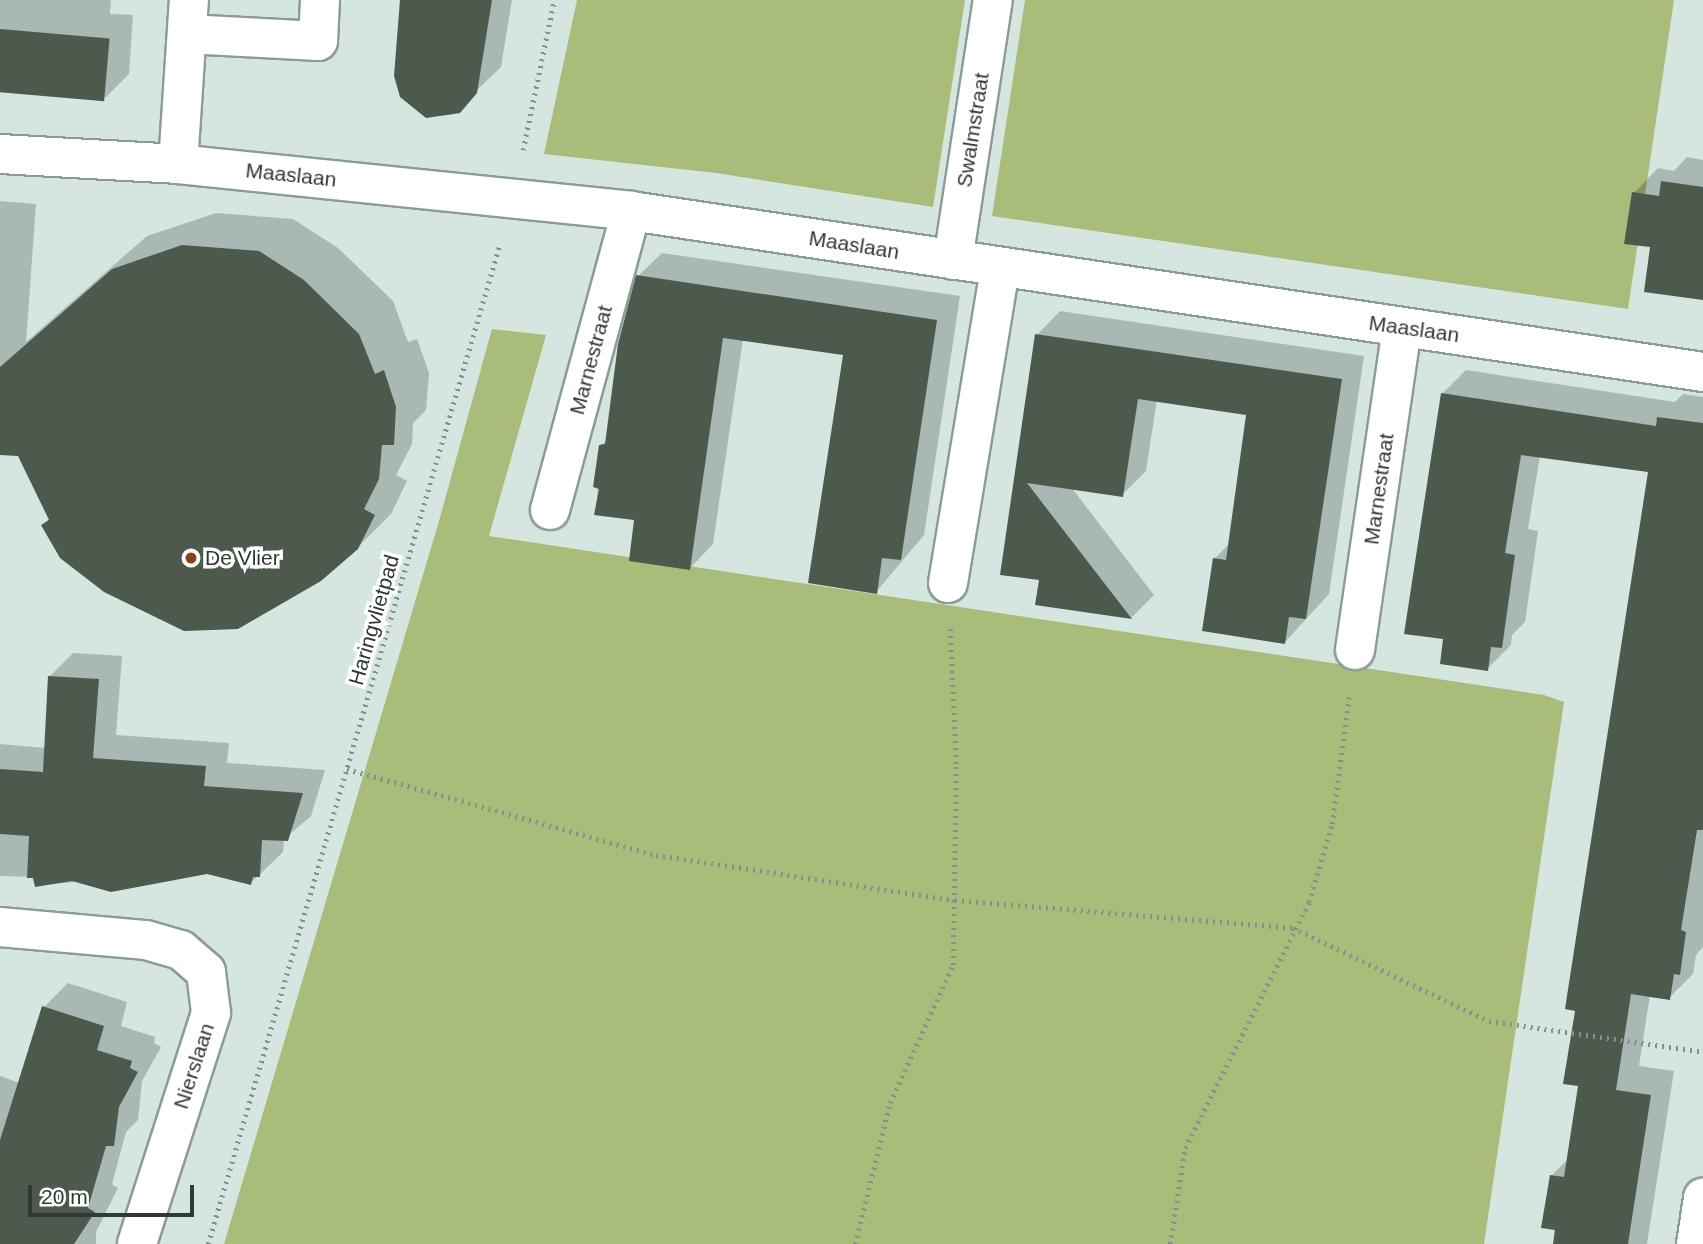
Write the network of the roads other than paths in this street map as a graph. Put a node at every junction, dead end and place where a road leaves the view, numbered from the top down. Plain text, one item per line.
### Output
1 (320, 0) edge
2 (993, 0) edge
3 (188, 17) edge
4 (0, 154) edge
5 (178, 164) junction
6 (631, 211) junction
7 (953, 260) junction
8 (1000, 268) junction
9 (1402, 328) junction
10 (1703, 372) edge
11 (550, 510) dead end
12 (948, 583) road end
13 (1355, 650) road end
14 (0, 927) edge
15 (1703, 1198) edge
16 (137, 1244) edge
17 (1696, 1244) edge

1 - 3 street
2 - 7 street, Swalmstraat
3 - 5 street
4 - 5 street, Maaslaan
5 - 6 street, Maaslaan
6 - 7 street, Maaslaan
6 - 11 street, Marnestraat
7 - 8 street, Maaslaan
8 - 9 street, Maaslaan
8 - 12 street
9 - 10 street, Maaslaan
9 - 13 street, Marnestraat
14 - 16 street, Nierslaan
15 - 17 street

